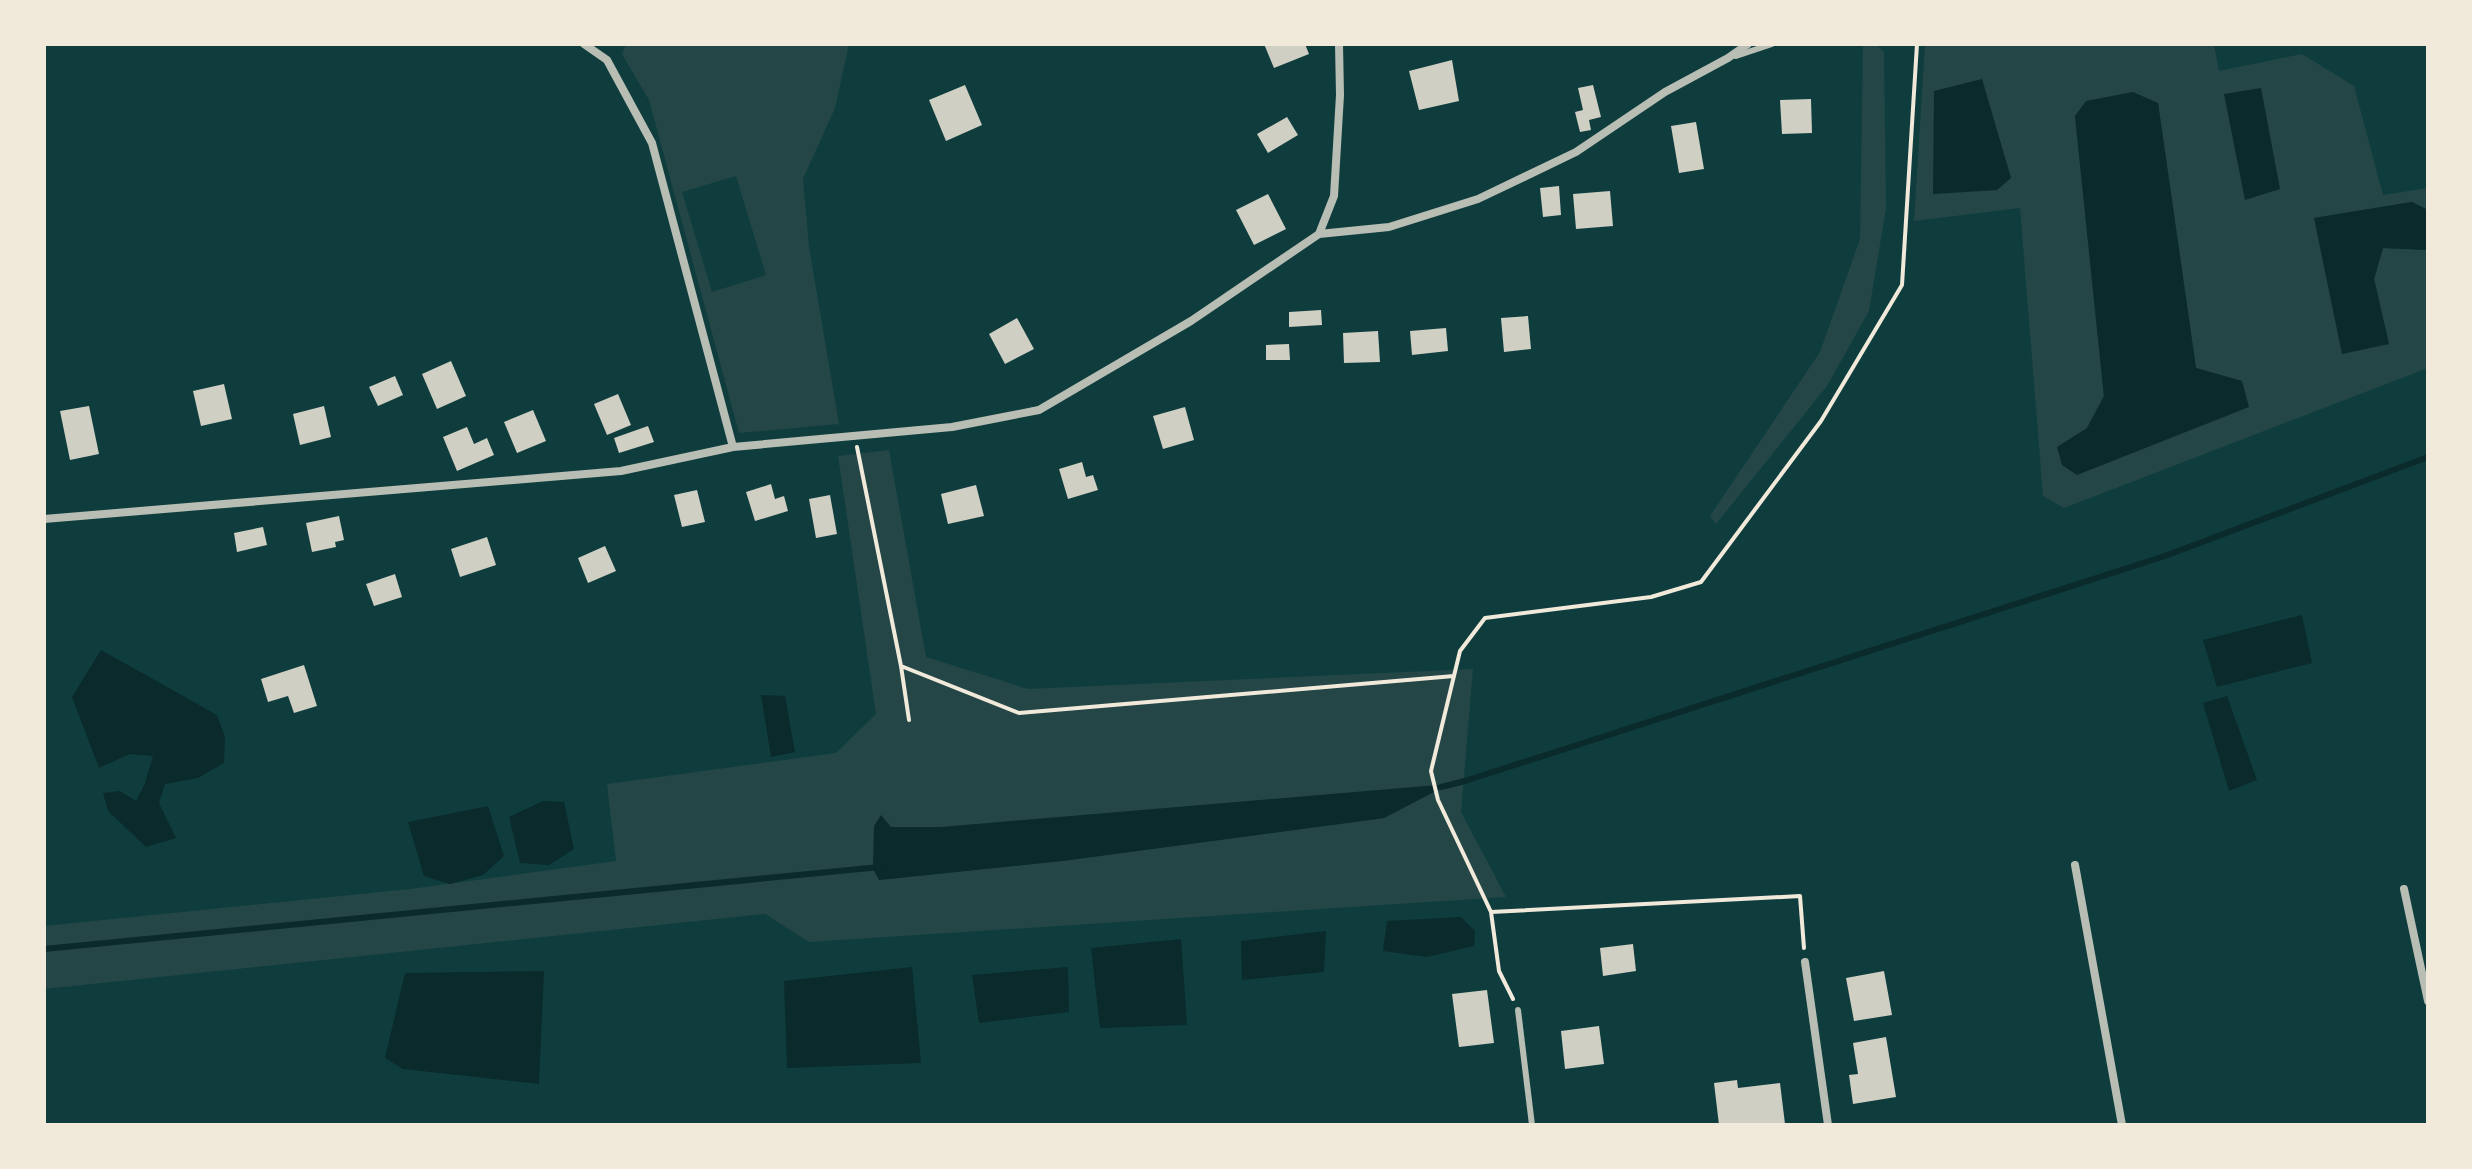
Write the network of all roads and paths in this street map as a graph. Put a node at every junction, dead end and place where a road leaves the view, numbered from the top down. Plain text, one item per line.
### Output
1 (584, 44) edge
2 (1339, 44) edge
3 (1748, 44) edge
4 (1772, 44) edge
5 (1917, 44) edge
6 (1728, 58) junction
7 (1319, 234) junction
8 (855, 437) junction
9 (733, 447) junction
10 (44, 519) edge
11 (901, 666) junction
12 (1454, 676) junction
13 (909, 720) dead end
14 (2075, 865) dead end
15 (2404, 889) dead end
16 (1491, 912) junction
17 (1805, 962) joint
18 (2428, 1001) edge
19 (1518, 1010) joint
20 (1532, 1125) edge
21 (1828, 1125) edge
22 (2122, 1125) edge

1 - 9 street
2 - 7 street
3 - 6 street
4 - 6 lane
5 - 12 path
6 - 7 street
7 - 8 street
8 - 9 street
8 - 11 path
9 - 10 street
11 - 12 path
11 - 13 path
12 - 16 path
14 - 22 street
15 - 18 street
16 - 17 path
16 - 19 path
17 - 21 street
19 - 20 lane

